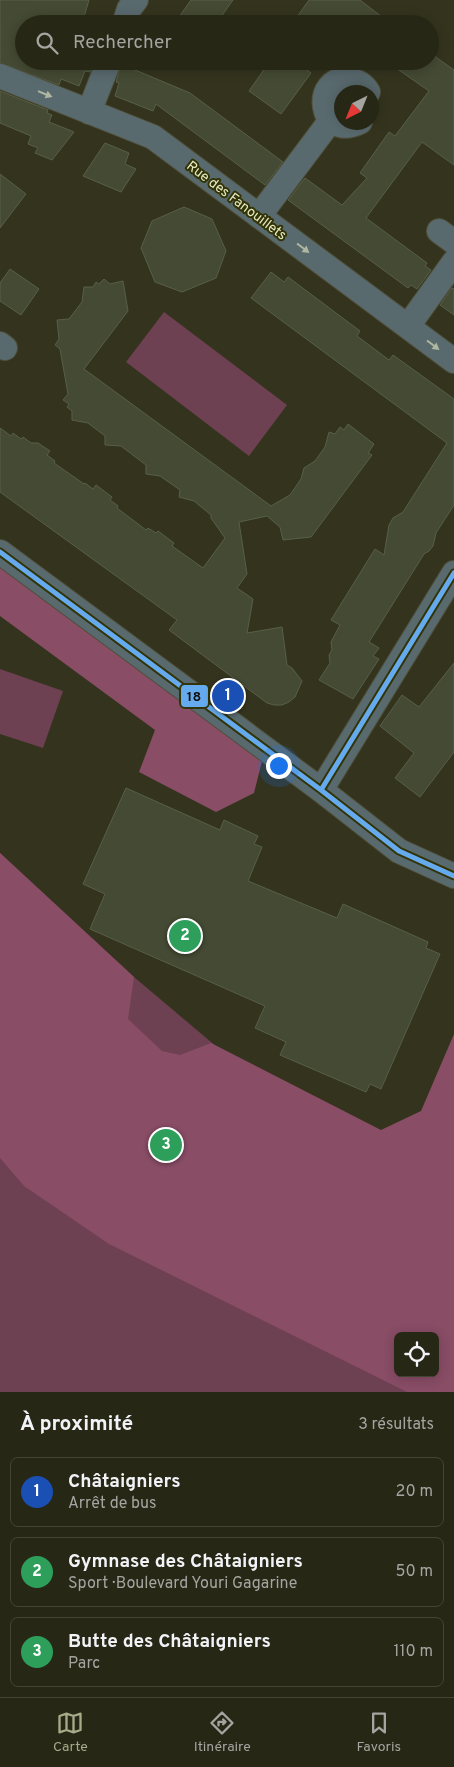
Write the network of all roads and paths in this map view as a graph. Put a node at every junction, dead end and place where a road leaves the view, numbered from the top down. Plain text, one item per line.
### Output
1 (136, 0) edge
2 (127, 15) edge
3 (105, 70) edge
4 (0, 76) edge
5 (361, 85) edge
6 (89, 112) junction
7 (331, 120) junction
8 (334, 122) edge
9 (259, 216) junction
10 (454, 262) edge
11 (408, 326) junction
12 (454, 361) edge
13 (0, 552) edge
14 (454, 573) edge
15 (321, 790) junction
16 (454, 876) edge

1 - 2 street
3 - 6 street
4 -> 6 street, Rue des Fanouillets
5 - 7 street
6 - 9 street, Rue des Fanouillets
7 - 8 street
7 - 9 street
9 -> 11 street, Rue des Fanouillets
10 - 11 street
11 -> 12 street, Rue des Fanouillets
13 - 15 street
14 - 15 street
15 - 16 street

